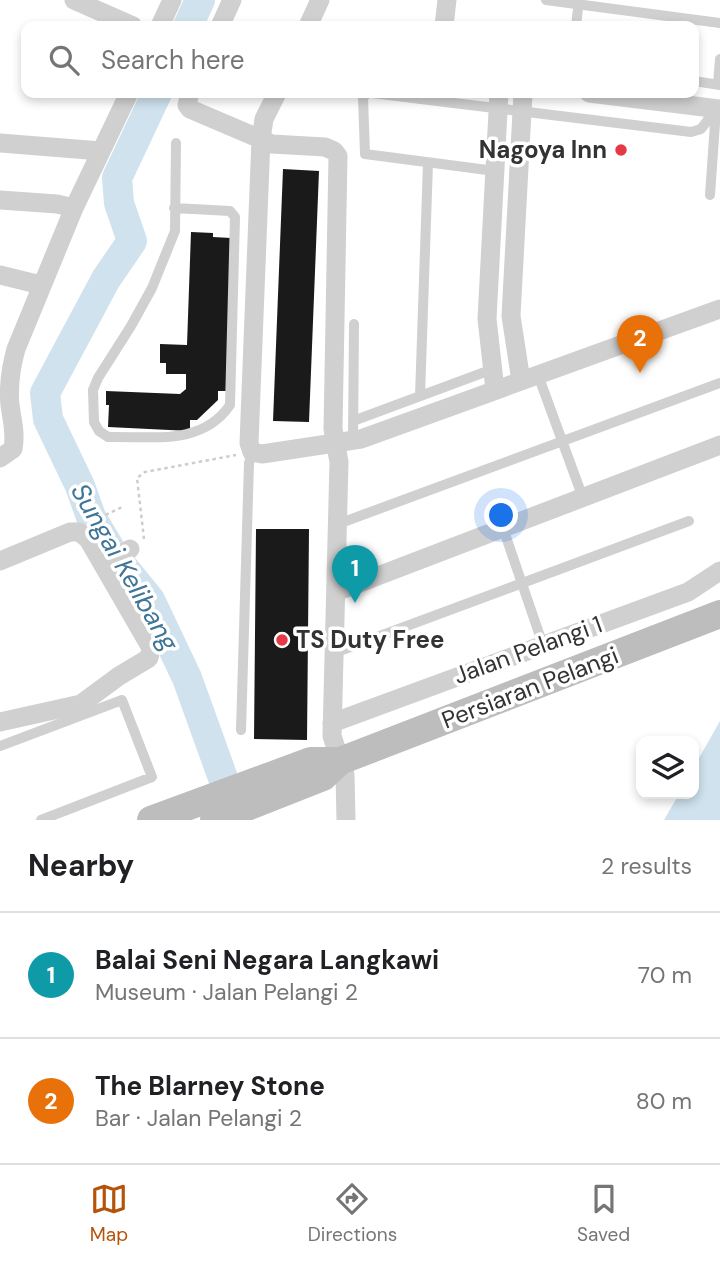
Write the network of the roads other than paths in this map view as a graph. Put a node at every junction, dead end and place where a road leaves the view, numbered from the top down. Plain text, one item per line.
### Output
1 (74, 0) edge
2 (172, 0) edge
3 (232, 0) edge
4 (320, 0) edge
5 (447, 0) edge
6 (546, 0) edge
7 (578, 2) edge
8 (121, 21) edge
9 (162, 21) edge
10 (222, 21) edge
11 (310, 21) edge
12 (445, 21) edge
13 (576, 21) edge
14 (720, 23) edge
15 (720, 59) edge
16 (699, 82) edge
17 (719, 85) edge
18 (127, 98) edge
19 (189, 98) edge
20 (274, 98) edge
21 (363, 98) edge
22 (451, 98) edge
23 (629, 98) edge
24 (499, 101) edge
25 (523, 103) edge
26 (718, 109) edge
27 (261, 139) junction
28 (0, 143) edge
29 (176, 143) dead end
30 (101, 151) junction
31 (428, 163) junction
32 (495, 171) junction
33 (710, 195) dead end
34 (0, 200) edge
35 (74, 208) junction
36 (174, 208) junction
37 (0, 275) edge
38 (41, 285) junction
39 (720, 309) edge
40 (354, 324) dead end
41 (493, 369) junction
42 (530, 378) junction
43 (720, 383) edge
44 (495, 390) junction
45 (420, 396) junction
46 (240, 405) junction
47 (353, 421) junction
48 (562, 441) junction
49 (344, 442) junction
50 (720, 445) edge
51 (252, 452) junction
52 (0, 458) edge
53 (583, 498) junction
54 (689, 521) dead end
55 (338, 524) junction
56 (503, 528) junction
57 (130, 549) road end
58 (0, 561) edge
59 (104, 566) junction
60 (720, 571) edge
61 (522, 584) junction
62 (336, 592) junction
63 (720, 614) edge
64 (543, 645) junction
65 (334, 653) junction
66 (0, 722) edge
67 (332, 723) junction
68 (241, 730) dead end
69 (0, 746) edge
70 (340, 761) junction
71 (41, 820) edge
72 (151, 820) edge
73 (214, 820) edge
74 (345, 820) edge

1 - 8 street
2 - 9 street
3 - 10 street
4 - 11 street
5 - 12 street
6 - 7 lane
7 - 13 lane
7 - 14 lane
15 - 17 lane
16 - 17 lane
18 - 30 street
19 - 27 street
20 - 27 street
21 - 31 lane
22 - 24 lane
23 - 26 street
24 - 25 lane
24 - 32 street
25 - 26 lane
25 - 42 street
26 - 33 lane
27 - 46 street
27 - 49 street
28 - 30 street
29 - 36 lane
30 - 35 street
31 - 32 lane
31 - 45 lane
32 - 41 street
34 - 35 street
35 - 38 street
36 - 46 lane
36 - 46 lane
37 - 38 street
38 - 52 street
39 - 42 street
40 - 47 lane
41 - 44 street
41 - 45 lane
42 - 44 street
42 - 48 lane
43 - 48 lane
44 - 49 street
45 - 47 lane
46 - 51 street
47 - 49 lane
48 - 53 lane
48 - 55 lane
49 - 51 street
49 - 55 street
50 - 53 street
51 - 68 lane
53 - 56 street
54 - 61 lane
55 - 62 street
56 - 61 lane
56 - 62 street
57 - 59 street
58 - 59 street
59 - 66 street
60 - 64 street, Jalan Pelangi 1
61 - 64 lane
61 - 65 lane
62 - 65 street
63 - 70 street, Persiaran Pelangi
64 - 67 street, Jalan Pelangi 1
65 - 67 street
67 - 70 street
69 - 71 lane
70 - 72 street
70 - 73 street
70 - 74 street

